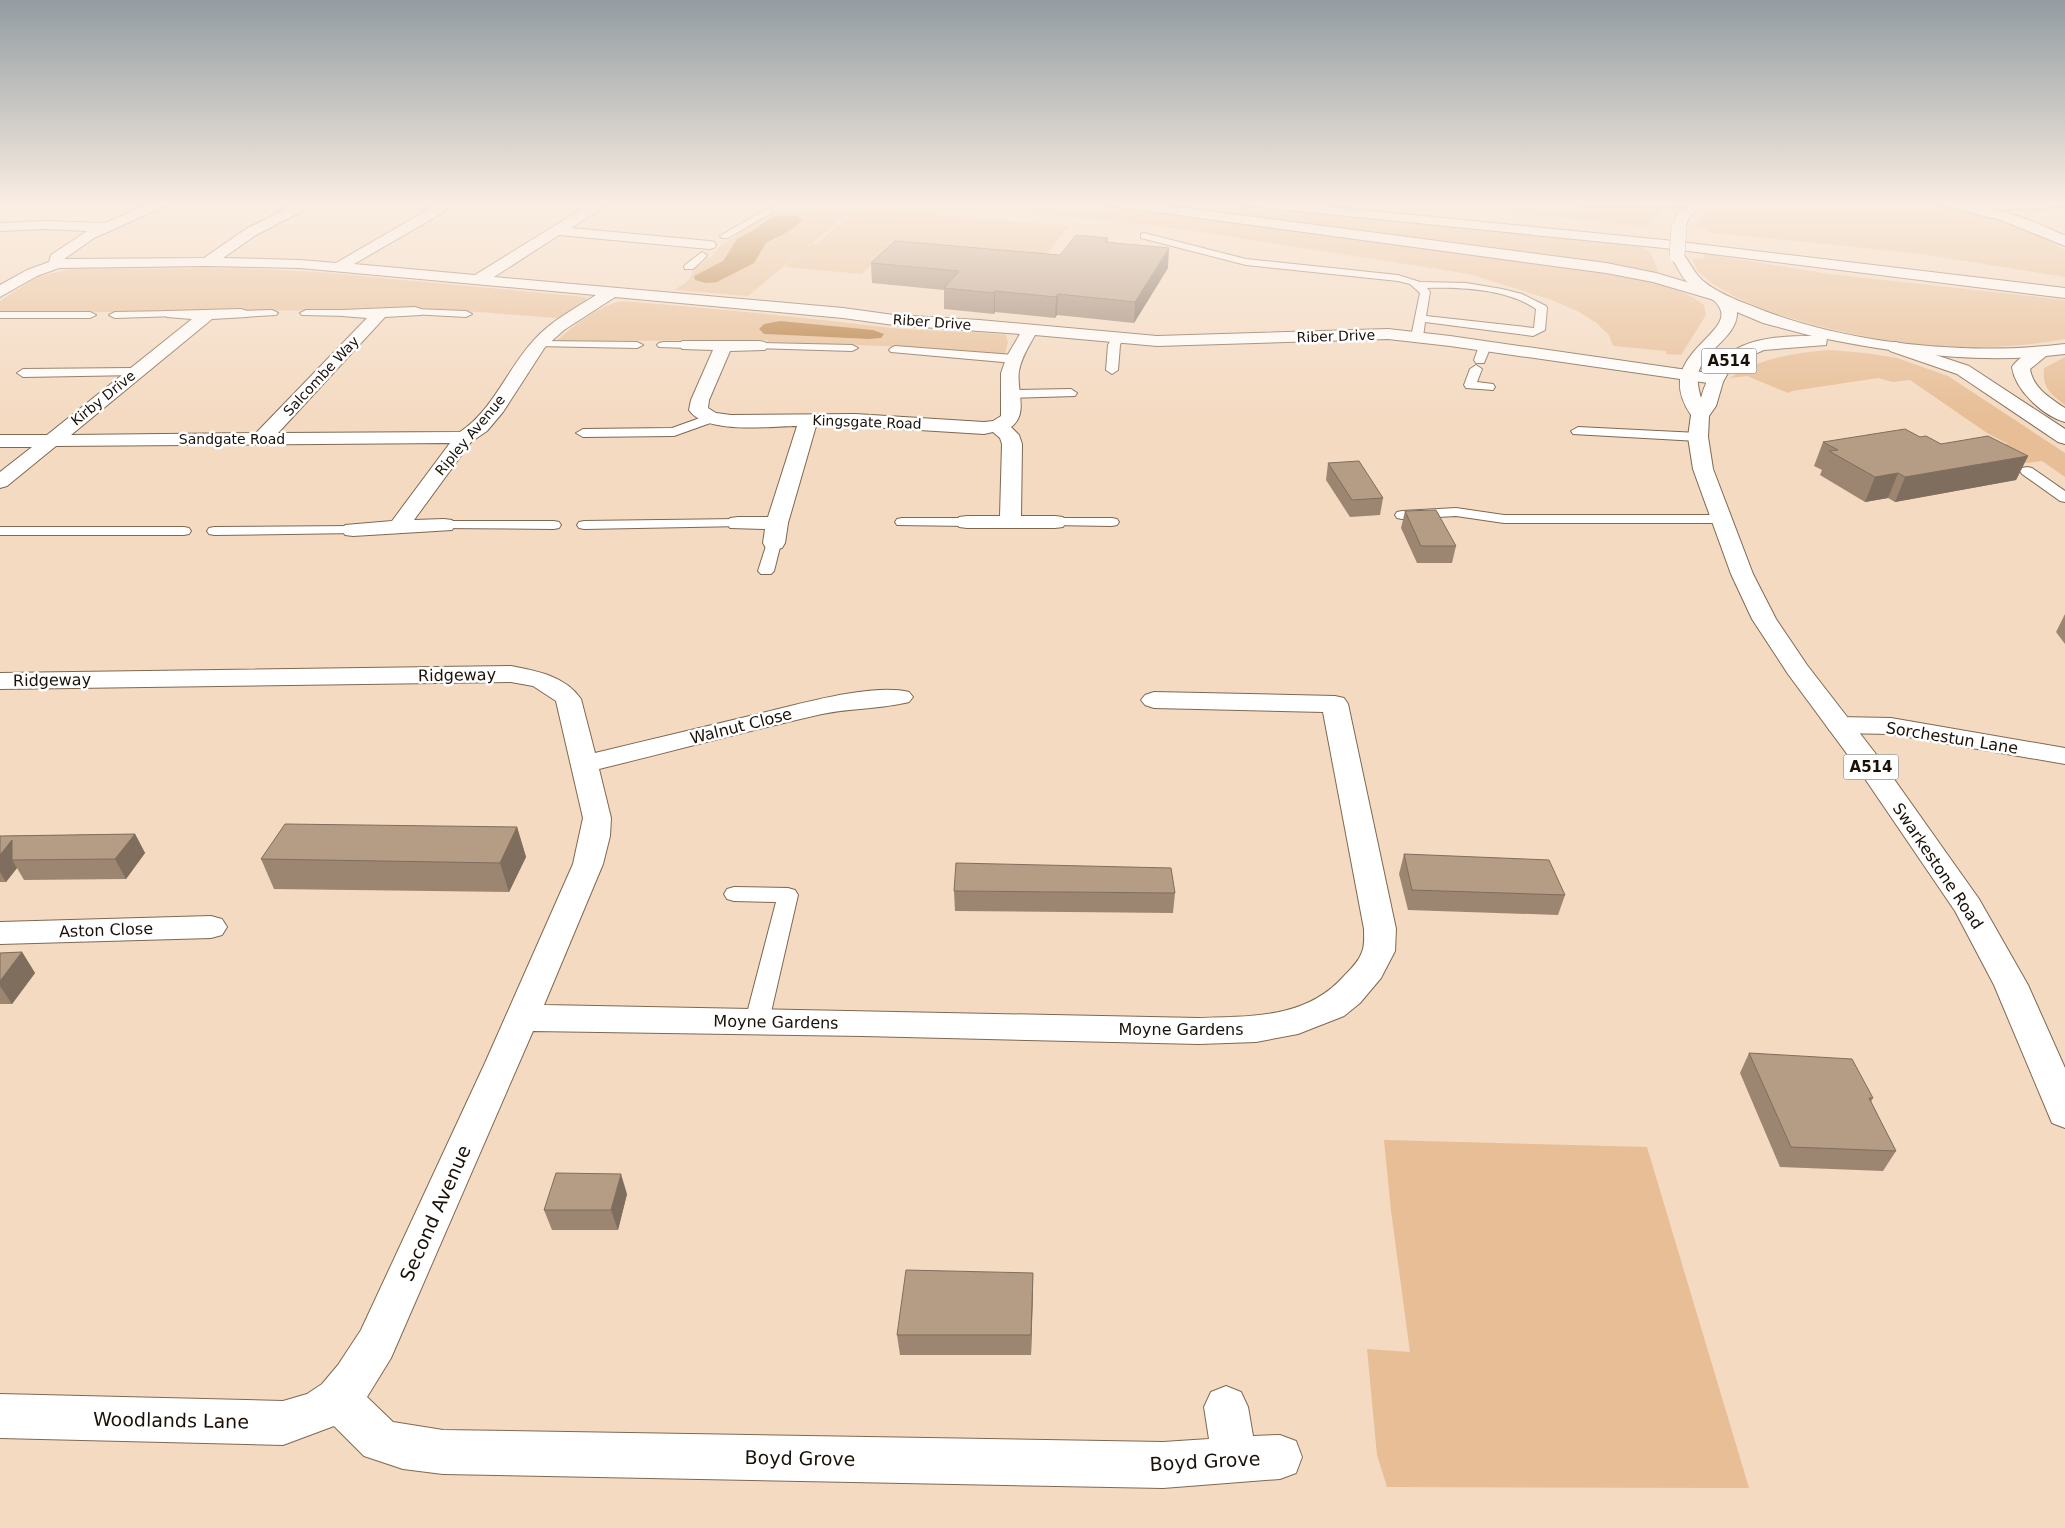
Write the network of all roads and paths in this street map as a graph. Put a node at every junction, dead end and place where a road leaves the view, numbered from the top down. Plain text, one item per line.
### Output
1 (34, 273) edge
2 (406, 273) edge
3 (489, 273) edge
4 (1361, 273) edge
5 (1633, 273) edge
6 (1686, 273) edge
7 (1904, 273) edge
8 (2003, 273) edge
9 (478, 280) junction
10 (2065, 281) edge
11 (1420, 285) junction
12 (0, 292) edge
13 (612, 292) junction
14 (2065, 293) edge
15 (1719, 298) junction
16 (415, 312) joint
17 (272, 313) dead end
18 (306, 313) dead end
19 (348, 313) joint
20 (380, 313) junction
21 (173, 314) joint
22 (208, 314) junction
23 (241, 314) joint
24 (466, 314) dead end
25 (0, 315) edge
26 (90, 315) dead end
27 (115, 315) dead end
28 (1420, 318) junction
29 (1030, 330) junction
30 (1417, 337) junction
31 (1117, 338) junction
32 (539, 344) junction
33 (1871, 344) junction
34 (636, 345) dead end
35 (663, 345) dead end
36 (688, 345) joint
37 (724, 346) junction
38 (759, 346) joint
39 (1896, 347) junction
40 (852, 348) dead end
41 (2065, 348) edge
42 (895, 350) dead end
43 (2042, 352) junction
44 (1480, 358) junction
45 (1014, 359) junction
46 (1112, 370) dead end
47 (134, 372) junction
48 (23, 373) dead end
49 (1690, 374) junction
50 (1715, 379) junction
51 (1489, 387) dead end
52 (1071, 393) dead end
53 (1012, 394) junction
54 (2065, 416) edge
55 (712, 418) junction
56 (808, 420) junction
57 (1699, 426) junction
58 (998, 427) junction
59 (1578, 431) dead end
60 (583, 433) dead end
61 (262, 438) junction
62 (464, 438) junction
63 (2065, 438) edge
64 (52, 440) junction
65 (0, 441) edge
66 (2026, 471) dead end
67 (0, 482) edge
68 (2065, 498) edge
69 (1402, 515) dead end
70 (1720, 519) junction
71 (902, 522) dead end
72 (967, 522) joint
73 (1010, 522) junction
74 (1054, 522) joint
75 (1112, 522) dead end
76 (738, 523) joint
77 (554, 525) dead end
78 (584, 525) dead end
79 (400, 526) junction
80 (444, 526) joint
81 (353, 530) joint
82 (0, 531) edge
83 (184, 531) dead end
84 (214, 531) dead end
85 (776, 533) junction
86 (766, 570) dead end
87 (0, 681) edge
88 (900, 697) dead end
89 (1154, 700) dead end
90 (1838, 725) junction
91 (2065, 756) edge
92 (584, 764) junction
93 (734, 894) dead end
94 (211, 927) dead end
95 (0, 933) edge
96 (520, 1018) junction
97 (757, 1021) junction
98 (2065, 1113) edge
99 (337, 1399) junction
100 (1226, 1407) dead end
101 (0, 1416) edge
102 (1280, 1457) dead end
103 (1235, 1459) junction

1 - 12 main road
2 - 9 main road, Riber Drive
3 - 9 main road
4 - 11 lane
5 - 15 main road
6 - 15 main road, bridge
7 - 14 main road
8 - 10 main road
9 - 13 main road, Riber Drive
11 - 28 lane
11 - 28 lane
13 - 29 main road, Riber Drive
13 - 32 main road, Ripley Avenue
15 - 33 main road
15 - 49 main road, A514
16 - 20 main road, Salcombe Way
16 - 24 lane
17 - 23 lane
18 - 19 lane
19 - 20 main road, Salcombe Way
20 - 61 main road, Salcombe Way
21 - 22 main road
21 - 27 lane
22 - 23 main road
22 - 47 main road, Kirby Drive
25 - 26 lane
28 - 30 lane
29 - 31 main road, Riber Drive
29 - 45 main road
30 - 31 main road, Riber Drive
30 - 44 main road, Riber Drive
31 - 46 lane
32 - 34 lane
32 - 62 main road, Ripley Avenue
33 - 39 main road
33 - 50 main road, A514
35 - 36 lane
36 - 37 main road
37 - 38 main road
37 - 55 main road
38 - 40 lane
39 - 43 main road
39 - 63 main road
41 - 43 main road
42 - 45 lane
43 - 54 main road
44 - 49 main road, Riber Drive
44 - 51 lane
45 - 53 main road
47 - 48 lane
47 - 64 main road, Kirby Drive
49 - 50 main road, Riber Drive
49 - 57 main road, Swarkestone Road / A514
50 - 57 main road, A514
52 - 53 lane
53 - 58 main road
55 - 56 main road, Kingsgate Road
55 - 60 lane
56 - 58 main road, Kingsgate Road
56 - 85 main road
57 - 59 lane
57 - 70 main road, Swarkestone Road / A514
58 - 73 main road
61 - 62 main road, Sandgate Road
61 - 64 main road, Sandgate Road
62 - 79 main road, Ripley Avenue
64 - 65 main road, Sandgate Road
64 - 67 main road, Kirby Drive
66 - 68 lane
69 - 70 lane
70 - 90 main road, Swarkestone Road / A514
71 - 72 lane
72 - 73 main road
73 - 74 main road
74 - 75 lane
76 - 78 lane
76 - 85 main road
77 - 80 lane
79 - 80 main road
79 - 81 main road
81 - 84 lane
82 - 83 lane
85 - 86 lane
87 - 92 main road, Ridgeway
88 - 92 main road, Walnut Close
89 - 97 main road, Moyne Gardens
90 - 91 main road, Sorchestun Lane
90 - 98 main road, Swarkestone Road / A514
92 - 96 main road, Ridgeway
93 - 97 lane
94 - 95 main road, Aston Close
96 - 97 main road, Moyne Gardens
96 - 99 main road, Second Avenue
99 - 101 main road, Woodlands Lane
99 - 103 main road, Boyd Grove
100 - 103 main road
102 - 103 main road, Boyd Grove

